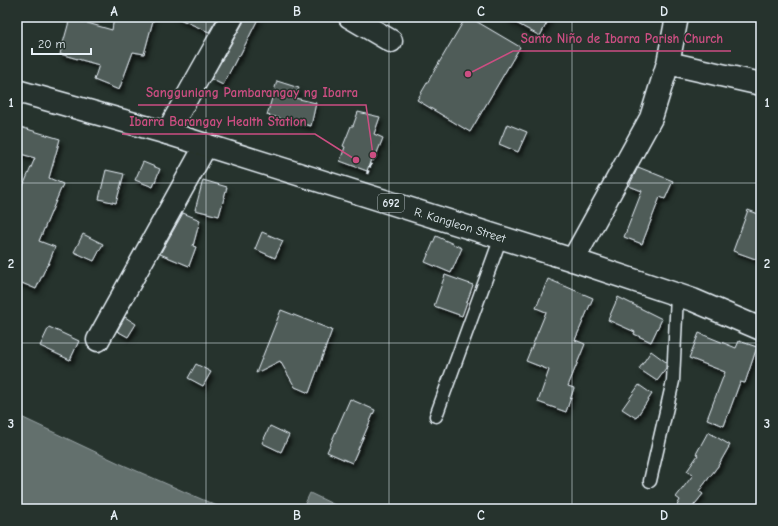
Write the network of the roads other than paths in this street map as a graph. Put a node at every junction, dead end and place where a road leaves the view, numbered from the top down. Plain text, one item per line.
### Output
1 (232, 17) edge
2 (350, 17) edge
3 (677, 17) edge
4 (391, 41) dead end
5 (668, 63) junction
6 (761, 84) edge
7 (17, 91) edge
8 (167, 133) junction
9 (206, 145) junction
10 (501, 237) junction
11 (573, 260) junction
12 (677, 294) junction
13 (761, 329) edge
14 (98, 340) dead end
15 (436, 416) dead end
16 (650, 481) dead end

1 - 8 main road
2 - 4 main road
3 - 5 main road
5 - 6 main road
5 - 11 main road
7 - 8 main road, R. Kangleon Street / 692
8 - 9 main road, R. Kangleon Street / 692
9 - 10 main road, R. Kangleon Street / 692
9 - 14 main road
10 - 11 main road, R. Kangleon Street / 692
10 - 15 lane
11 - 12 main road, R. Kangleon Street / 692
12 - 13 main road, R. Kangleon Street / 692
12 - 16 lane

